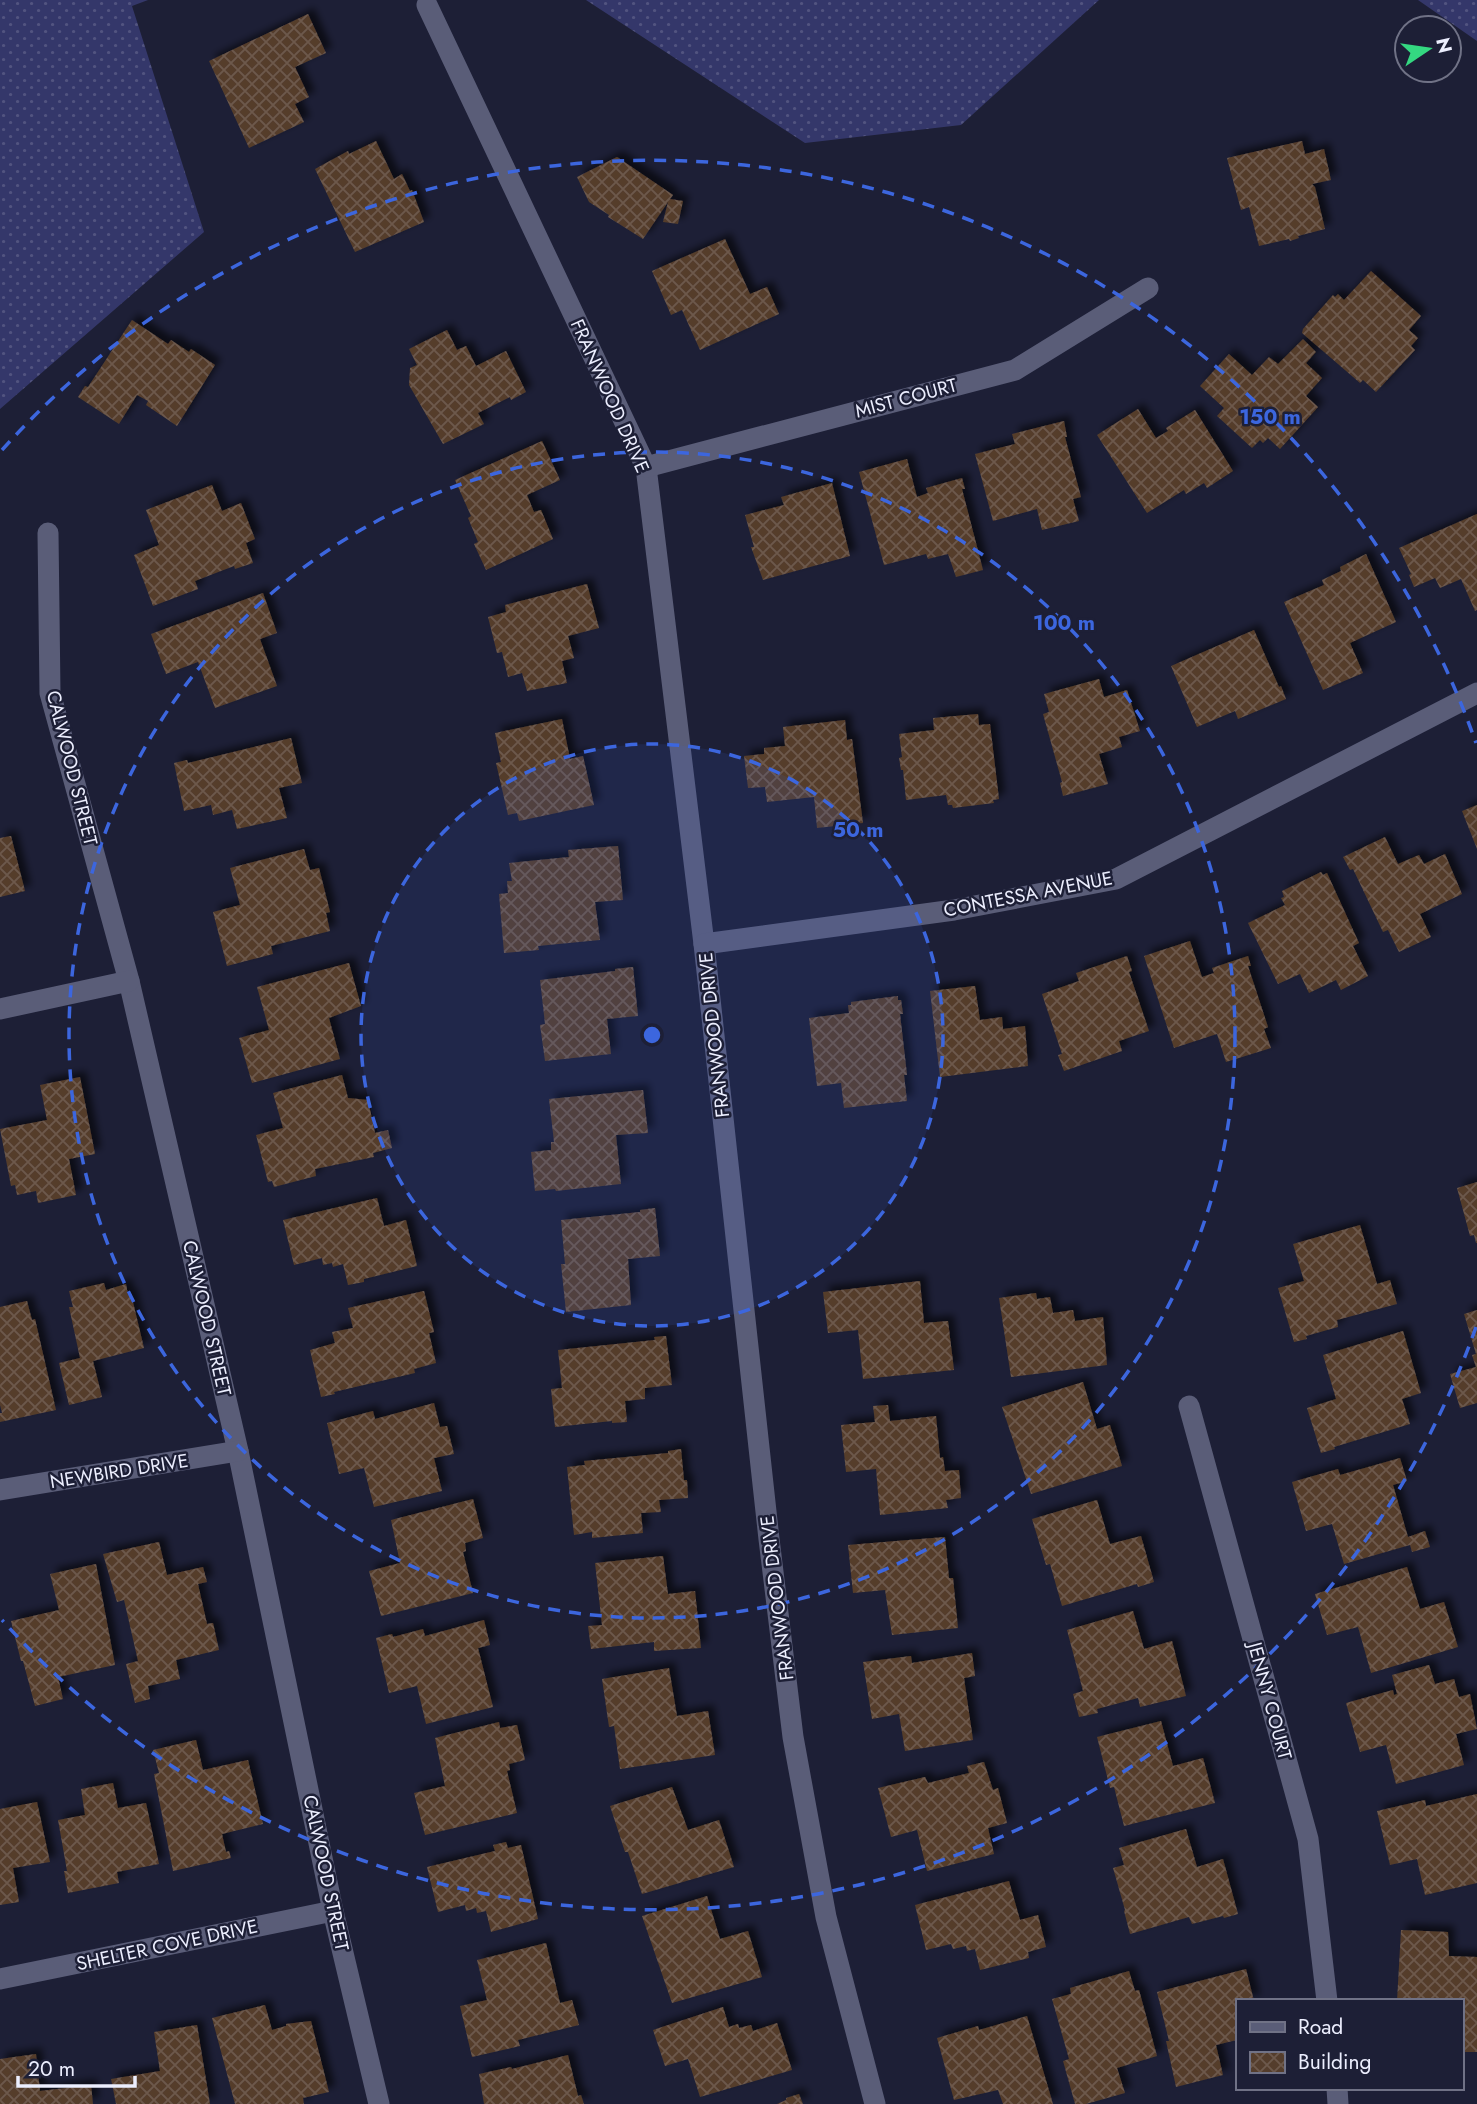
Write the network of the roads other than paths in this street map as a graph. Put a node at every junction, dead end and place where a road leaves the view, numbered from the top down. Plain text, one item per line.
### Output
1 (427, 5) dead end
2 (1148, 288) dead end
3 (646, 467) junction
4 (48, 533) dead end
5 (1477, 693) edge
6 (704, 944) junction
7 (129, 981) junction
8 (0, 1009) edge
9 (1189, 1406) dead end
10 (238, 1451) junction
11 (0, 1490) edge
12 (333, 1911) junction
13 (0, 1979) edge
14 (1327, 1999) edge
15 (379, 2104) edge
16 (875, 2104) edge

1 - 3 street, FRANWOOD DRIVE
2 - 3 street, MIST COURT
3 - 6 street, FRANWOOD DRIVE
4 - 7 street, CALWOOD STREET
5 - 6 street, CONTESSA AVENUE
6 - 16 street, FRANWOOD DRIVE
7 - 8 street
7 - 10 street, CALWOOD STREET
9 - 14 street, JENNY COURT
10 - 11 street, NEWBIRD DRIVE
10 - 12 street, CALWOOD STREET
12 - 13 street, SHELTER COVE DRIVE
12 - 15 street, CALWOOD STREET

